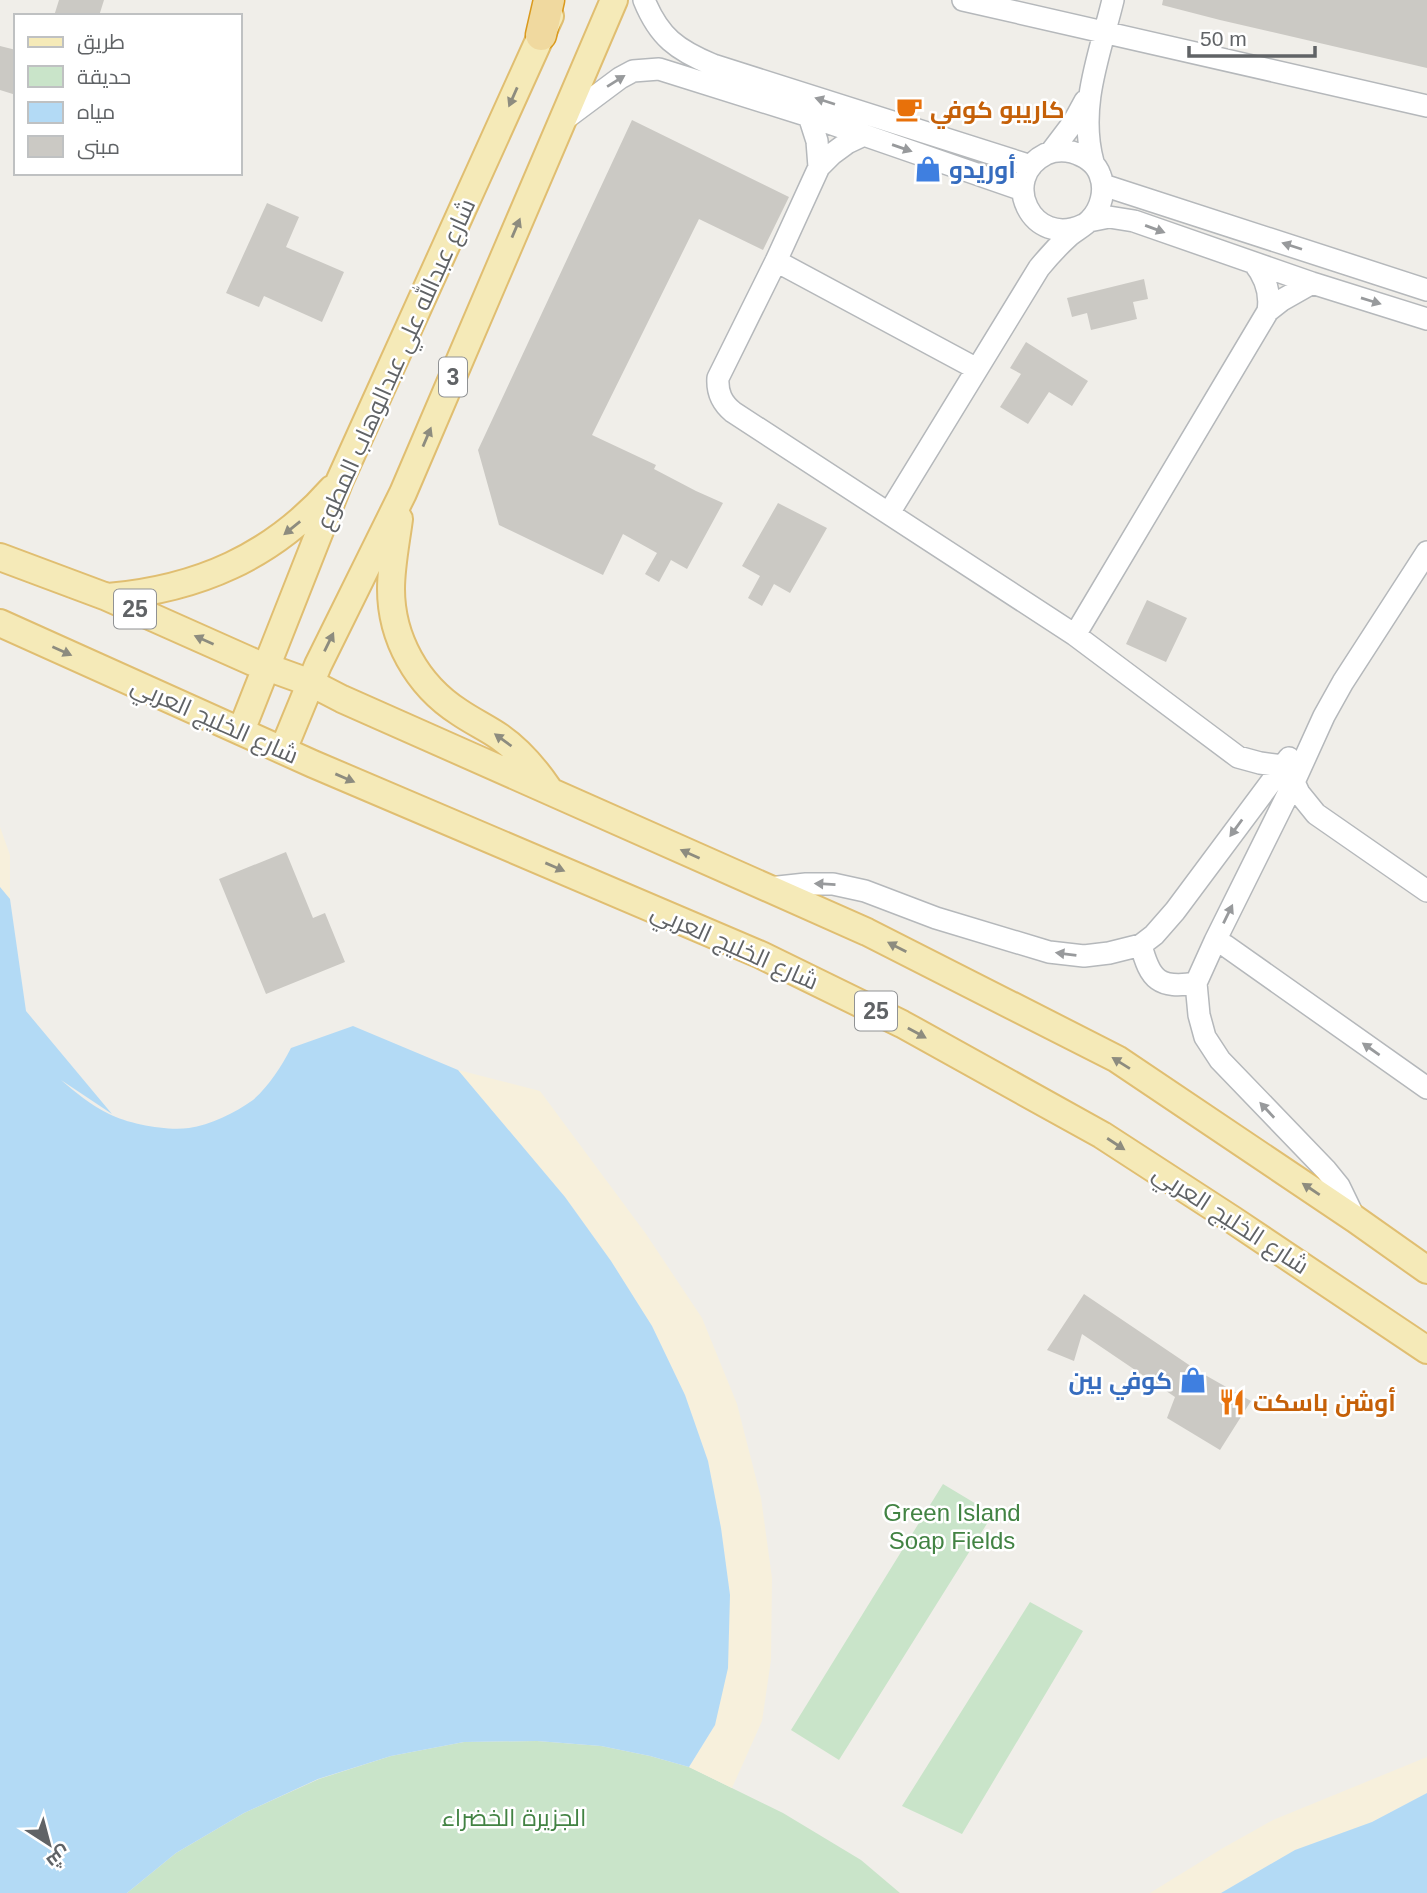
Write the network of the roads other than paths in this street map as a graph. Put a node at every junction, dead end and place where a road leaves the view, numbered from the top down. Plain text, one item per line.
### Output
1 (549, 0) edge
2 (557, 0) edge
3 (614, 0) edge
4 (644, 0) edge
5 (962, 0) edge
6 (1113, 0) edge
7 (1105, 34) junction
8 (541, 35) junction
9 (1090, 90) junction
10 (1427, 106) edge
11 (809, 116) junction
12 (561, 122) junction
13 (864, 135) junction
14 (1051, 152) junction
15 (1093, 162) junction
16 (1031, 166) junction
17 (819, 167) junction
18 (1103, 185) junction
19 (1023, 190) junction
20 (1034, 219) junction
21 (1086, 223) junction
22 (776, 261) junction
23 (1254, 264) junction
24 (1039, 268) junction
25 (1312, 283) junction
26 (1427, 290) edge
27 (1268, 311) junction
28 (1427, 319) edge
29 (977, 369) junction
30 (340, 480) junction
31 (403, 493) junction
32 (889, 513) junction
33 (1427, 552) edge
34 (0, 557) edge
35 (107, 597) junction
36 (0, 623) edge
37 (1075, 635) junction
38 (267, 667) junction
39 (311, 683) junction
40 (241, 731) junction
41 (283, 750) junction
42 (1238, 757) junction
43 (1288, 774) junction
44 (549, 790) junction
45 (1256, 802) junction
46 (1316, 814) junction
47 (1277, 815) junction
48 (1424, 882) edge
49 (769, 888) junction
50 (1215, 941) junction
51 (1141, 945) junction
52 (1196, 983) junction
53 (1427, 1088) edge
54 (1355, 1219) junction
55 (1427, 1270) edge
56 (1427, 1350) edge

1 - 8 highway
2 - 8 main road, شارع عبدالله علي عبدالوهاب المطوع
3 - 12 main road, 3
16 -> 4 street
5 - 7 street
6 - 7 street
7 - 9 street
7 - 10 street
8 -> 30 main road, شارع عبدالله علي عبدالوهاب المطوع
9 - 14 street
9 - 15 street
12 -> 11 street
11 - 13 street
11 - 17 street
31 -> 12 main road, 3
13 - 17 street
13 -> 19 street
14 - 15 street
14 - 16 street
15 - 18 street
16 - 19 street
17 - 22 street
18 - 21 street
26 -> 18 street
19 - 20 street
20 - 21 street
20 - 24 street
21 -> 23 street
21 - 24 street
22 - 29 street
22 - 32 street
23 - 25 street
23 - 27 street
24 - 29 street
25 - 27 street
25 -> 28 street
27 - 37 street
29 - 32 street
30 -> 35 main road
30 - 38 main road, شارع عبدالله علي عبدالوهاب المطوع
39 -> 31 main road, 3
44 -> 31 main road
32 - 37 street
33 - 43 street
34 - 35 main road, 25
38 -> 35 main road, 25
36 -> 40 main road, شارع الخليج العربي / 25
37 - 42 street
38 - 39 main road, 25
38 - 40 main road, شارع عبدالله علي عبدالوهاب المطوع
39 - 41 main road, 3
39 - 44 main road, 25
40 - 41 main road, شارع الخليج العربي / 25
41 -> 56 main road, شارع الخليج العربي / 25
42 - 43 street
42 - 45 street
43 - 45 street
43 - 46 street
43 - 47 street
49 -> 44 main road, 25
45 -> 51 street
46 - 47 street
46 - 48 street
50 -> 47 street
51 -> 49 street
54 -> 49 main road, 25
50 - 52 street
53 -> 50 street
51 - 52 street
54 -> 52 street
54 - 55 main road, 25

